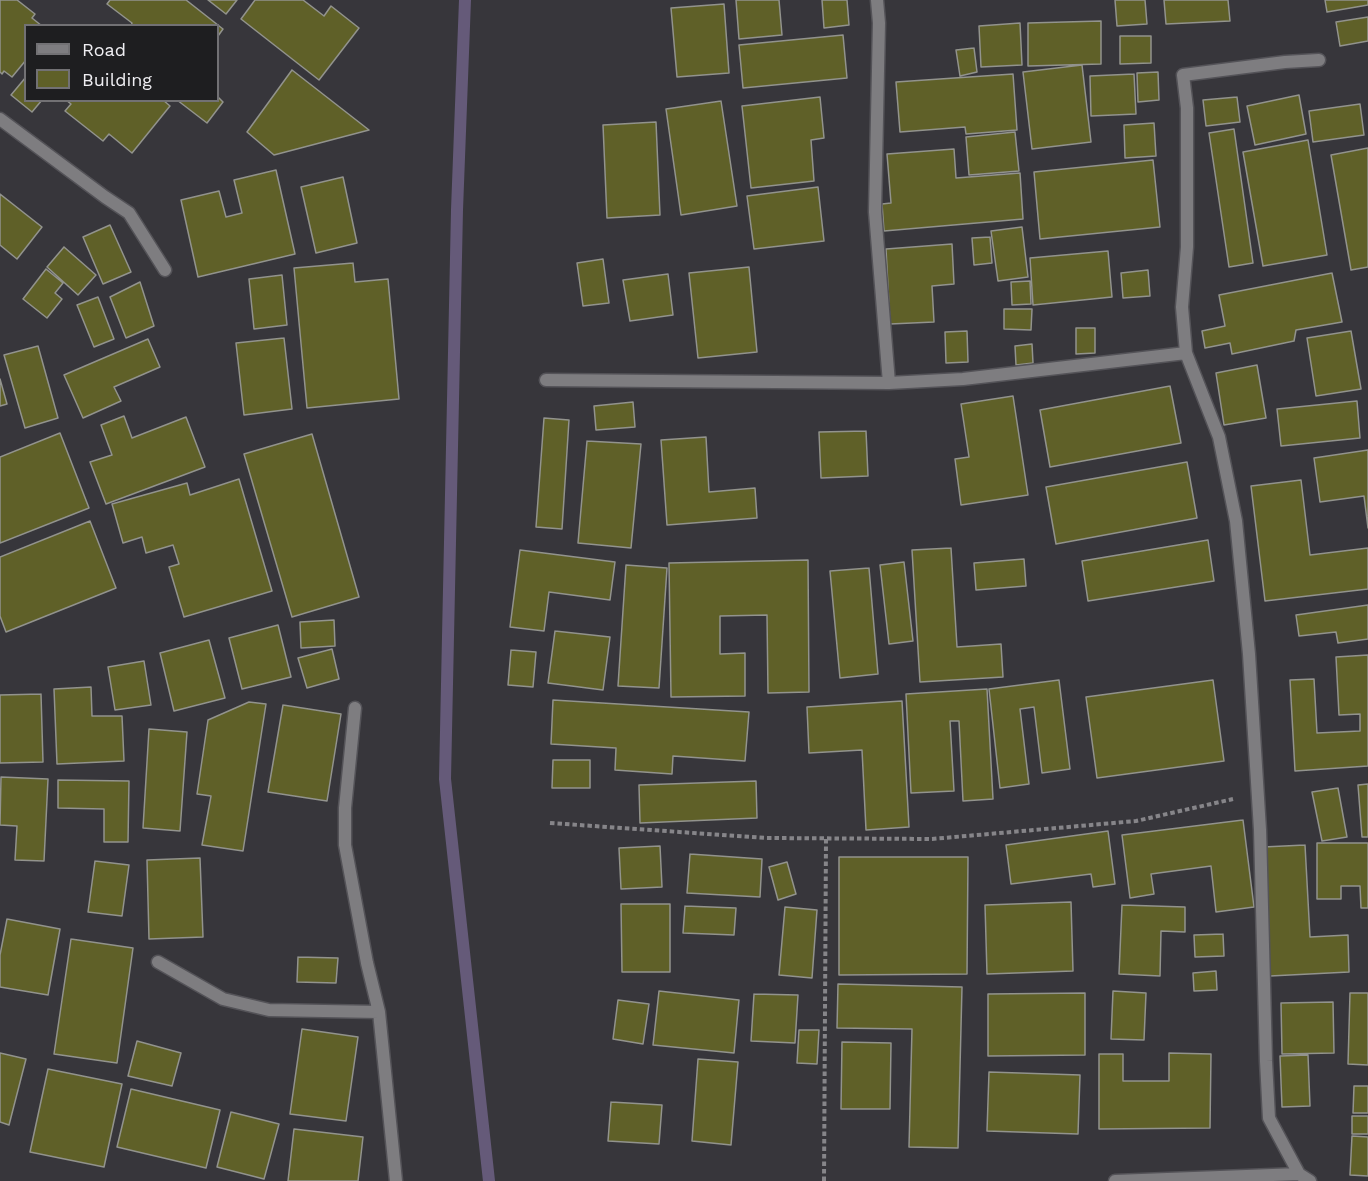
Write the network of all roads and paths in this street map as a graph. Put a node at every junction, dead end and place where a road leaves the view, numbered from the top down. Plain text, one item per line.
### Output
1 (877, 0) edge
2 (1319, 60) dead end
3 (0, 119) edge
4 (165, 270) dead end
5 (1185, 353) junction
6 (546, 380) dead end
7 (889, 383) junction
8 (355, 708) dead end
9 (1257, 794) junction
10 (550, 823) dead end
11 (826, 838) junction
12 (158, 962) dead end
13 (379, 1012) junction
14 (1299, 1174) junction
15 (396, 1181) edge
16 (824, 1181) edge
17 (1115, 1181) edge
18 (1310, 1181) edge

1 - 7 street
2 - 5 street
3 - 4 street
5 - 7 street
5 - 9 street
6 - 7 street
8 - 13 street
9 - 11 path
9 - 14 street
10 - 11 path
11 - 16 path
12 - 13 street
13 - 15 street
14 - 17 street
14 - 18 street

